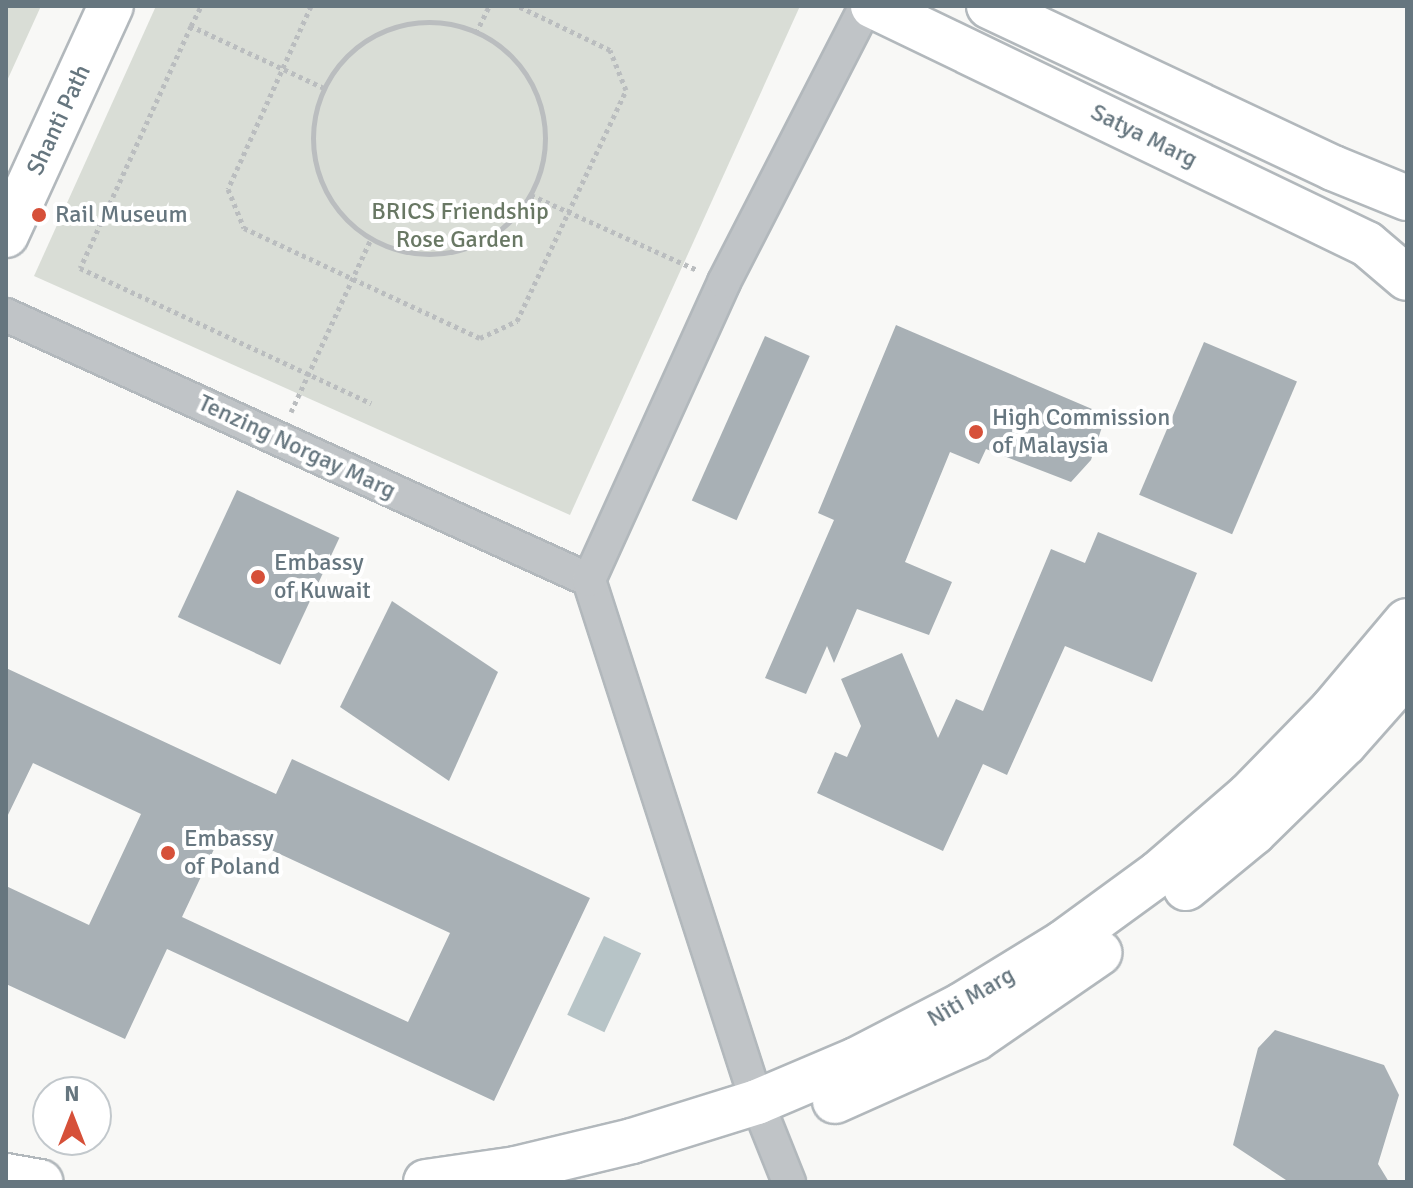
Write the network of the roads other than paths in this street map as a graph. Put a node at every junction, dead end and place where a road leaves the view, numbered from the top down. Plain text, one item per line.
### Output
1 (87, 6) edge
2 (111, 6) edge
3 (866, 6) edge
4 (873, 6) edge
5 (989, 6) edge
6 (6, 184) edge
7 (1407, 198) edge
8 (6, 235) edge
9 (1407, 278) edge
10 (6, 315) edge
11 (589, 580) junction
12 (1407, 621) edge
13 (1407, 673) edge
14 (763, 1116) junction
15 (6, 1176) edge
16 (40, 1182) edge
17 (426, 1182) edge
18 (574, 1182) edge
19 (789, 1182) edge

1 - 6 street, Shanti Path
2 - 8 street, Shanti Path
3 - 11 street
4 - 9 street, Satya Marg
5 - 7 street
10 - 11 street, Tenzing Norgay Marg
11 - 14 street
12 - 14 street, Niti Marg
13 - 14 street, Niti Marg
14 - 17 street, Niti Marg
14 - 18 street, Niti Marg
14 - 19 street
15 - 16 street

